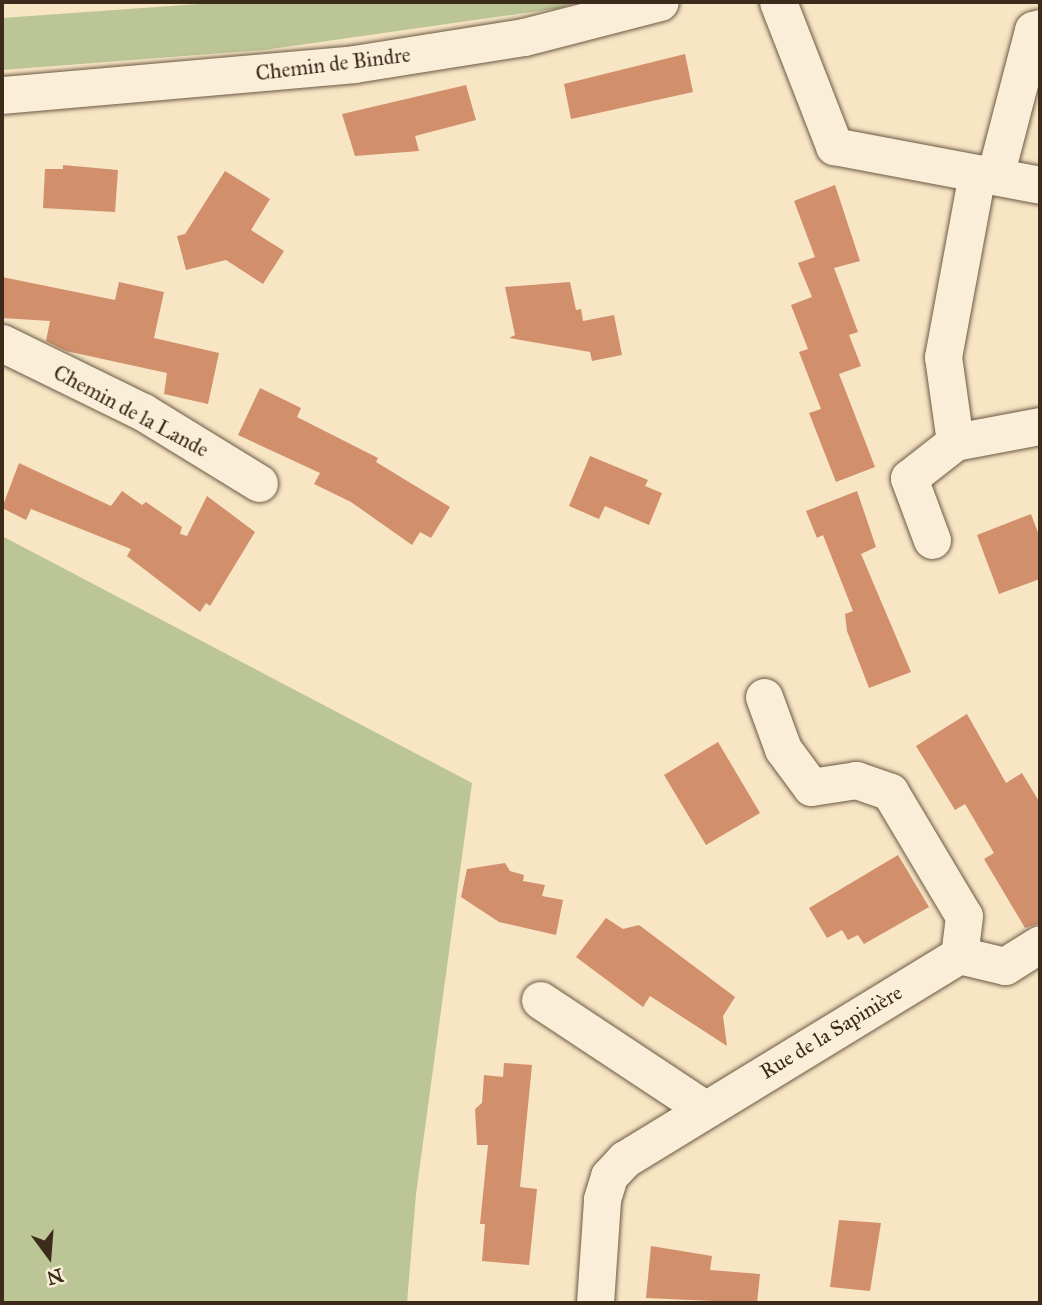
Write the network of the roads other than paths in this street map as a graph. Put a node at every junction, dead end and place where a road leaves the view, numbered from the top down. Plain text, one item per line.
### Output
1 (660, 2) edge
2 (778, 2) edge
3 (1040, 28) edge
4 (2, 95) edge
5 (986, 175) junction
6 (1040, 185) edge
7 (2, 343) edge
8 (1040, 426) edge
9 (955, 442) junction
10 (259, 483) dead end
11 (932, 540) dead end
12 (764, 696) dead end
13 (1040, 944) edge
14 (959, 956) junction
15 (540, 1000) dead end
16 (703, 1108) junction
17 (595, 1303) edge

1 - 4 street, Chemin de Bindre
2 - 5 street
3 - 5 street
5 - 6 street
5 - 9 street
7 - 10 street, Chemin de la Lande
8 - 9 street
9 - 11 street
12 - 14 street
13 - 14 street
14 - 16 street, Rue de la Sapinière
15 - 16 street
16 - 17 street, Rue de la Sapinière

